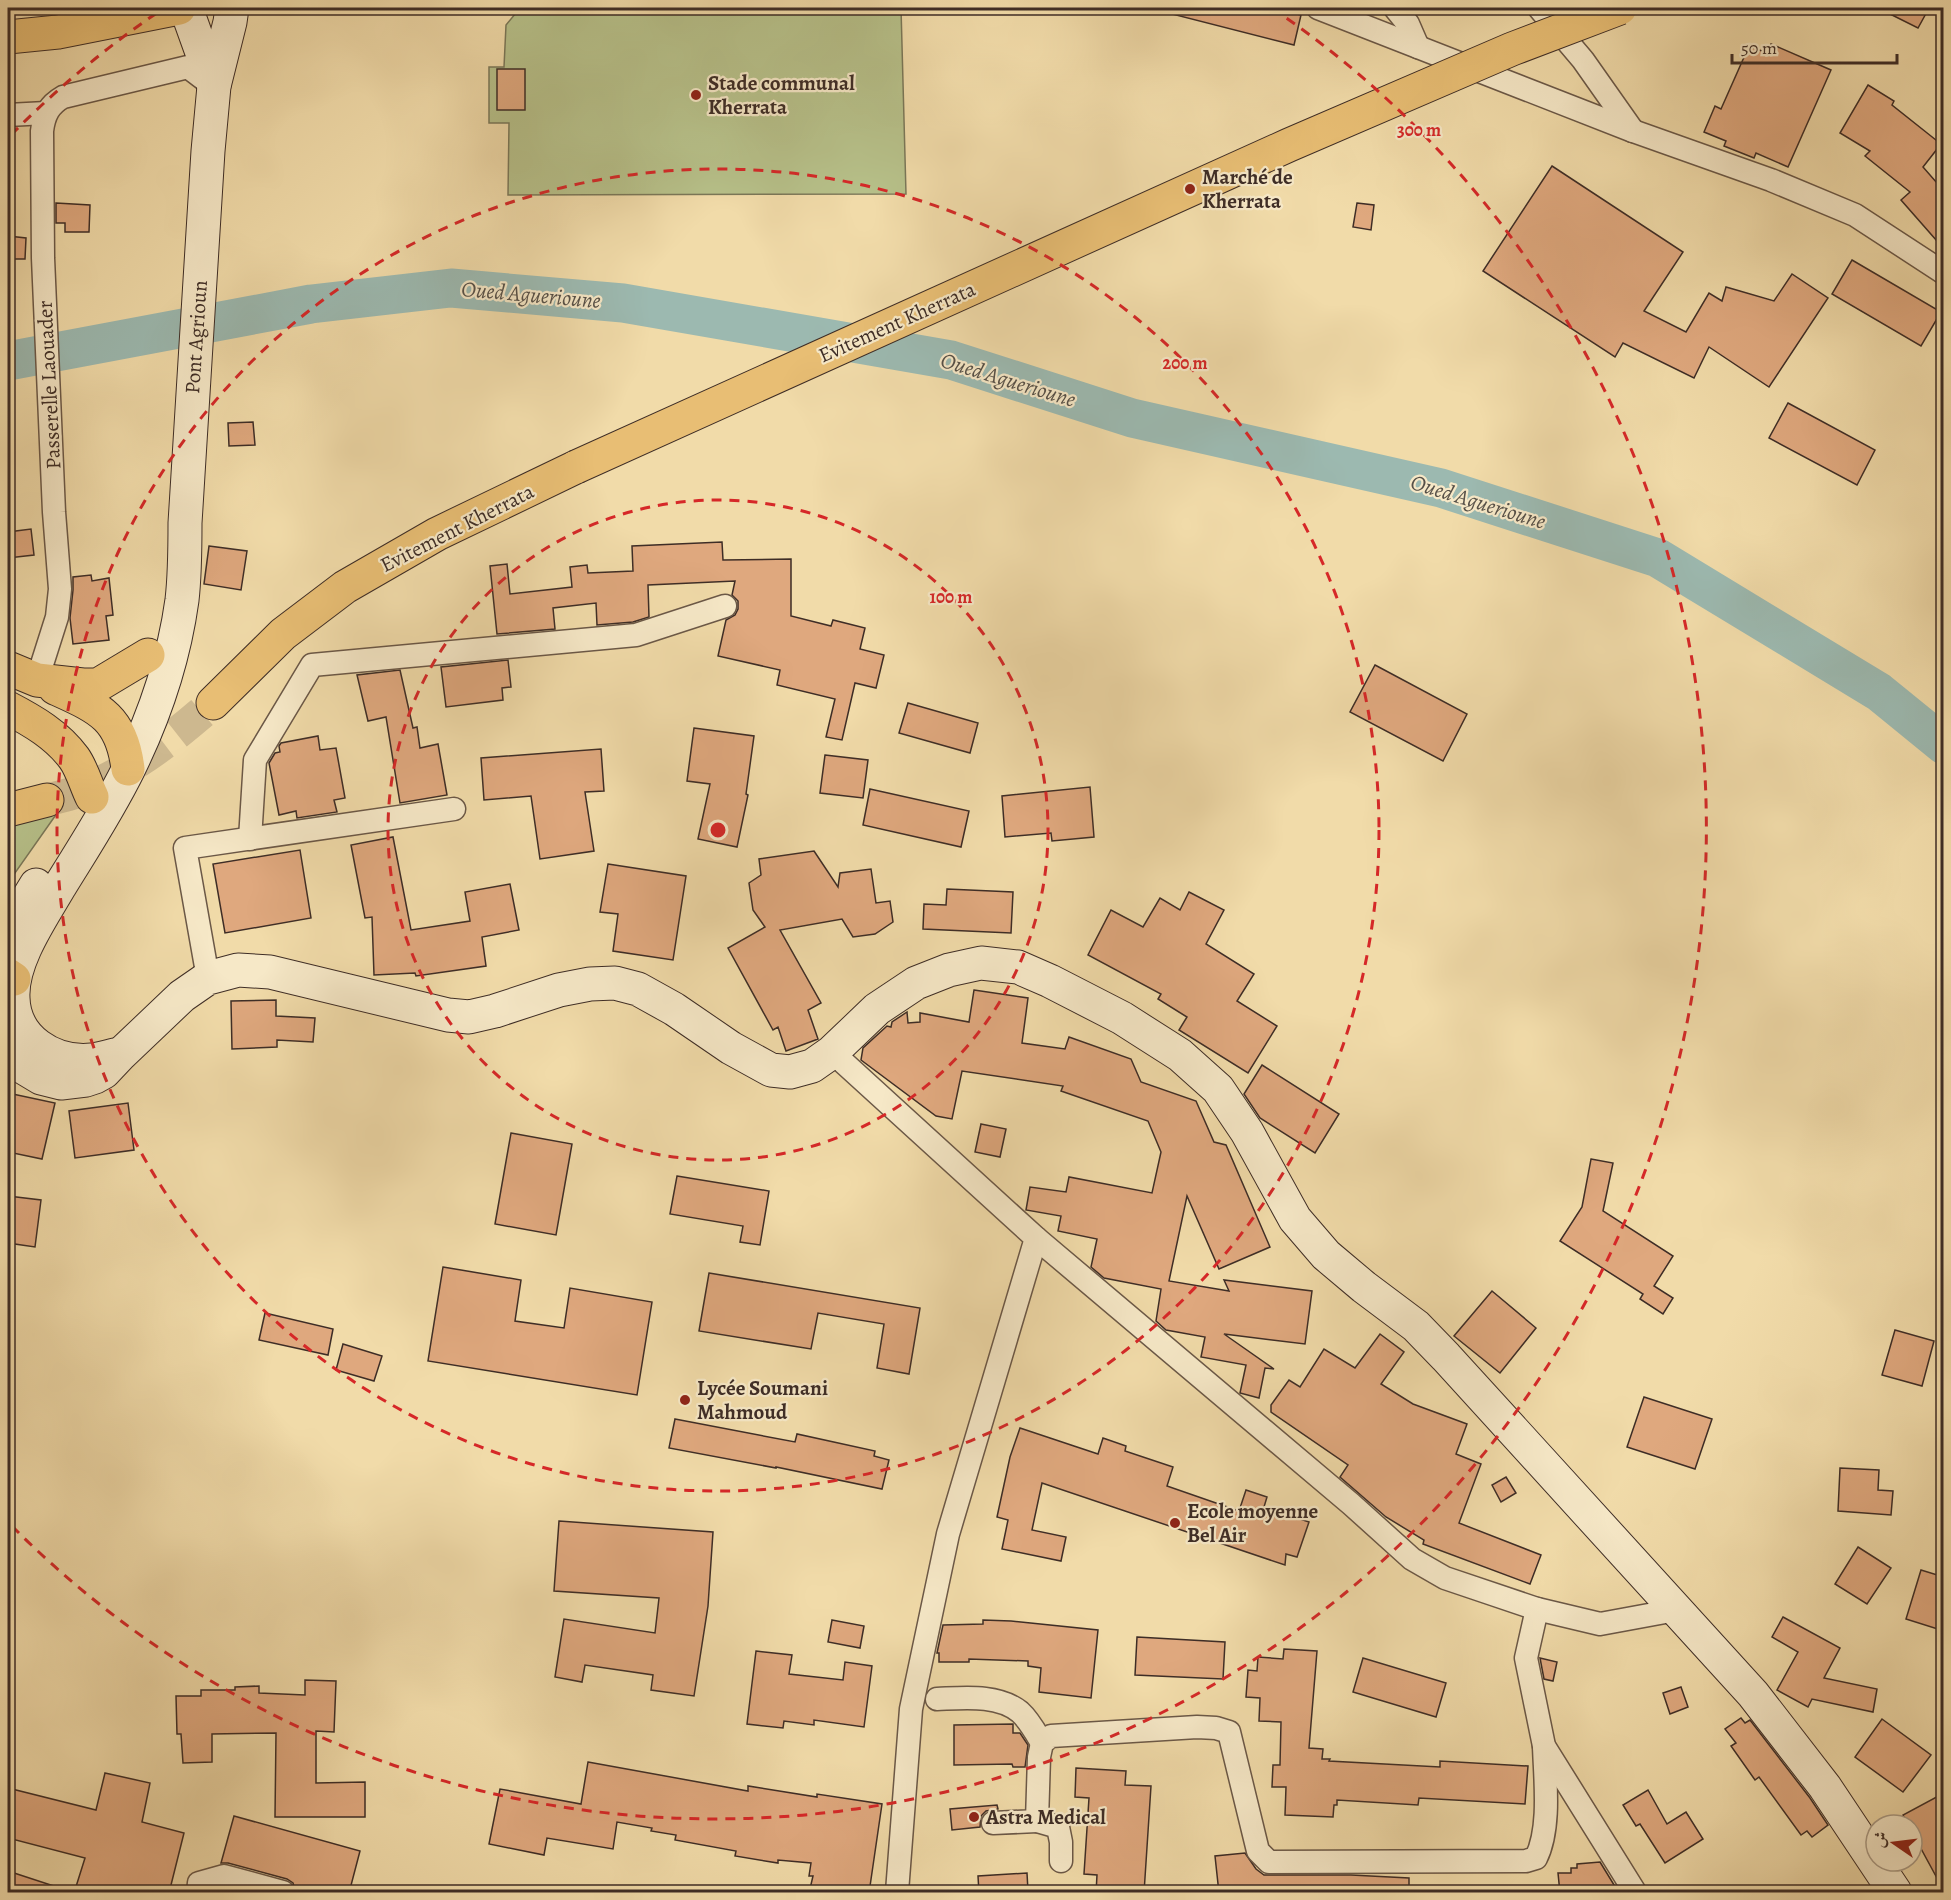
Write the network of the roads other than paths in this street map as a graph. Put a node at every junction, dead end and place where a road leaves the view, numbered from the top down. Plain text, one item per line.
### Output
1 (179, 8) edge
2 (186, 8) edge
3 (232, 8) edge
4 (1318, 8) edge
5 (1395, 8) edge
6 (1539, 8) edge
7 (1620, 8) edge
8 (8, 37) edge
9 (1418, 47) junction
10 (214, 87) junction
11 (46, 113) junction
12 (8, 115) edge
13 (1633, 131) junction
14 (1944, 273) edge
15 (185, 523) junction
16 (725, 606) dead end
17 (148, 655) junction
18 (8, 668) edge
19 (37, 680) junction
20 (213, 703) tunnel mouth
21 (8, 708) edge
22 (121, 736) junction
23 (128, 769) junction
24 (92, 797) junction
25 (47, 800) tunnel mouth
26 (454, 808) dead end
27 (8, 810) edge
28 (250, 839) junction
29 (8, 931) edge
30 (11, 977) edge
31 (208, 978) junction
32 (832, 1052) junction
33 (121, 1054) junction
34 (8, 1055) edge
35 (1036, 1238) junction
36 (1537, 1609) junction
37 (1676, 1610) junction
38 (937, 1699) dead end
39 (1042, 1743) junction
40 (1545, 1746) junction
41 (1037, 1821) junction
42 (993, 1823) dead end
43 (1061, 1861) dead end
44 (198, 1893) edge
45 (283, 1893) edge
46 (897, 1893) edge
47 (1635, 1893) edge
48 (1895, 1893) edge

1 - 8 main road
2 - 10 main road
3 - 10 main road, Pont Agrioun
4 - 9 street
5 - 9 street
6 - 13 street
7 - 20 main road, Evitement Kherrata, bridge
9 - 13 street
10 - 11 street
10 - 15 main road, Pont Agrioun
11 - 12 street
11 - 19 street, Passerelle Laouader
13 - 14 street
15 - 17 main road
15 - 23 main road
16 - 28 street
17 - 19 main road
17 - 22 main road
18 - 19 main road
19 - 22 main road
21 - 24 main road
22 - 23 main road
22 - 24 main road
23 - 30 main road
24 - 29 main road
25 - 27 main road
26 - 28 street
28 - 31 street
30 - 33 main road
31 - 32 main road
31 - 33 main road
32 - 35 street
32 - 37 main road
33 - 34 main road
35 - 36 street
35 - 46 street
36 - 37 street
36 - 40 street
37 - 48 main road
38 - 39 street
39 - 40 street
39 - 41 street
40 - 47 street
41 - 42 street
41 - 43 street
44 - 45 street

